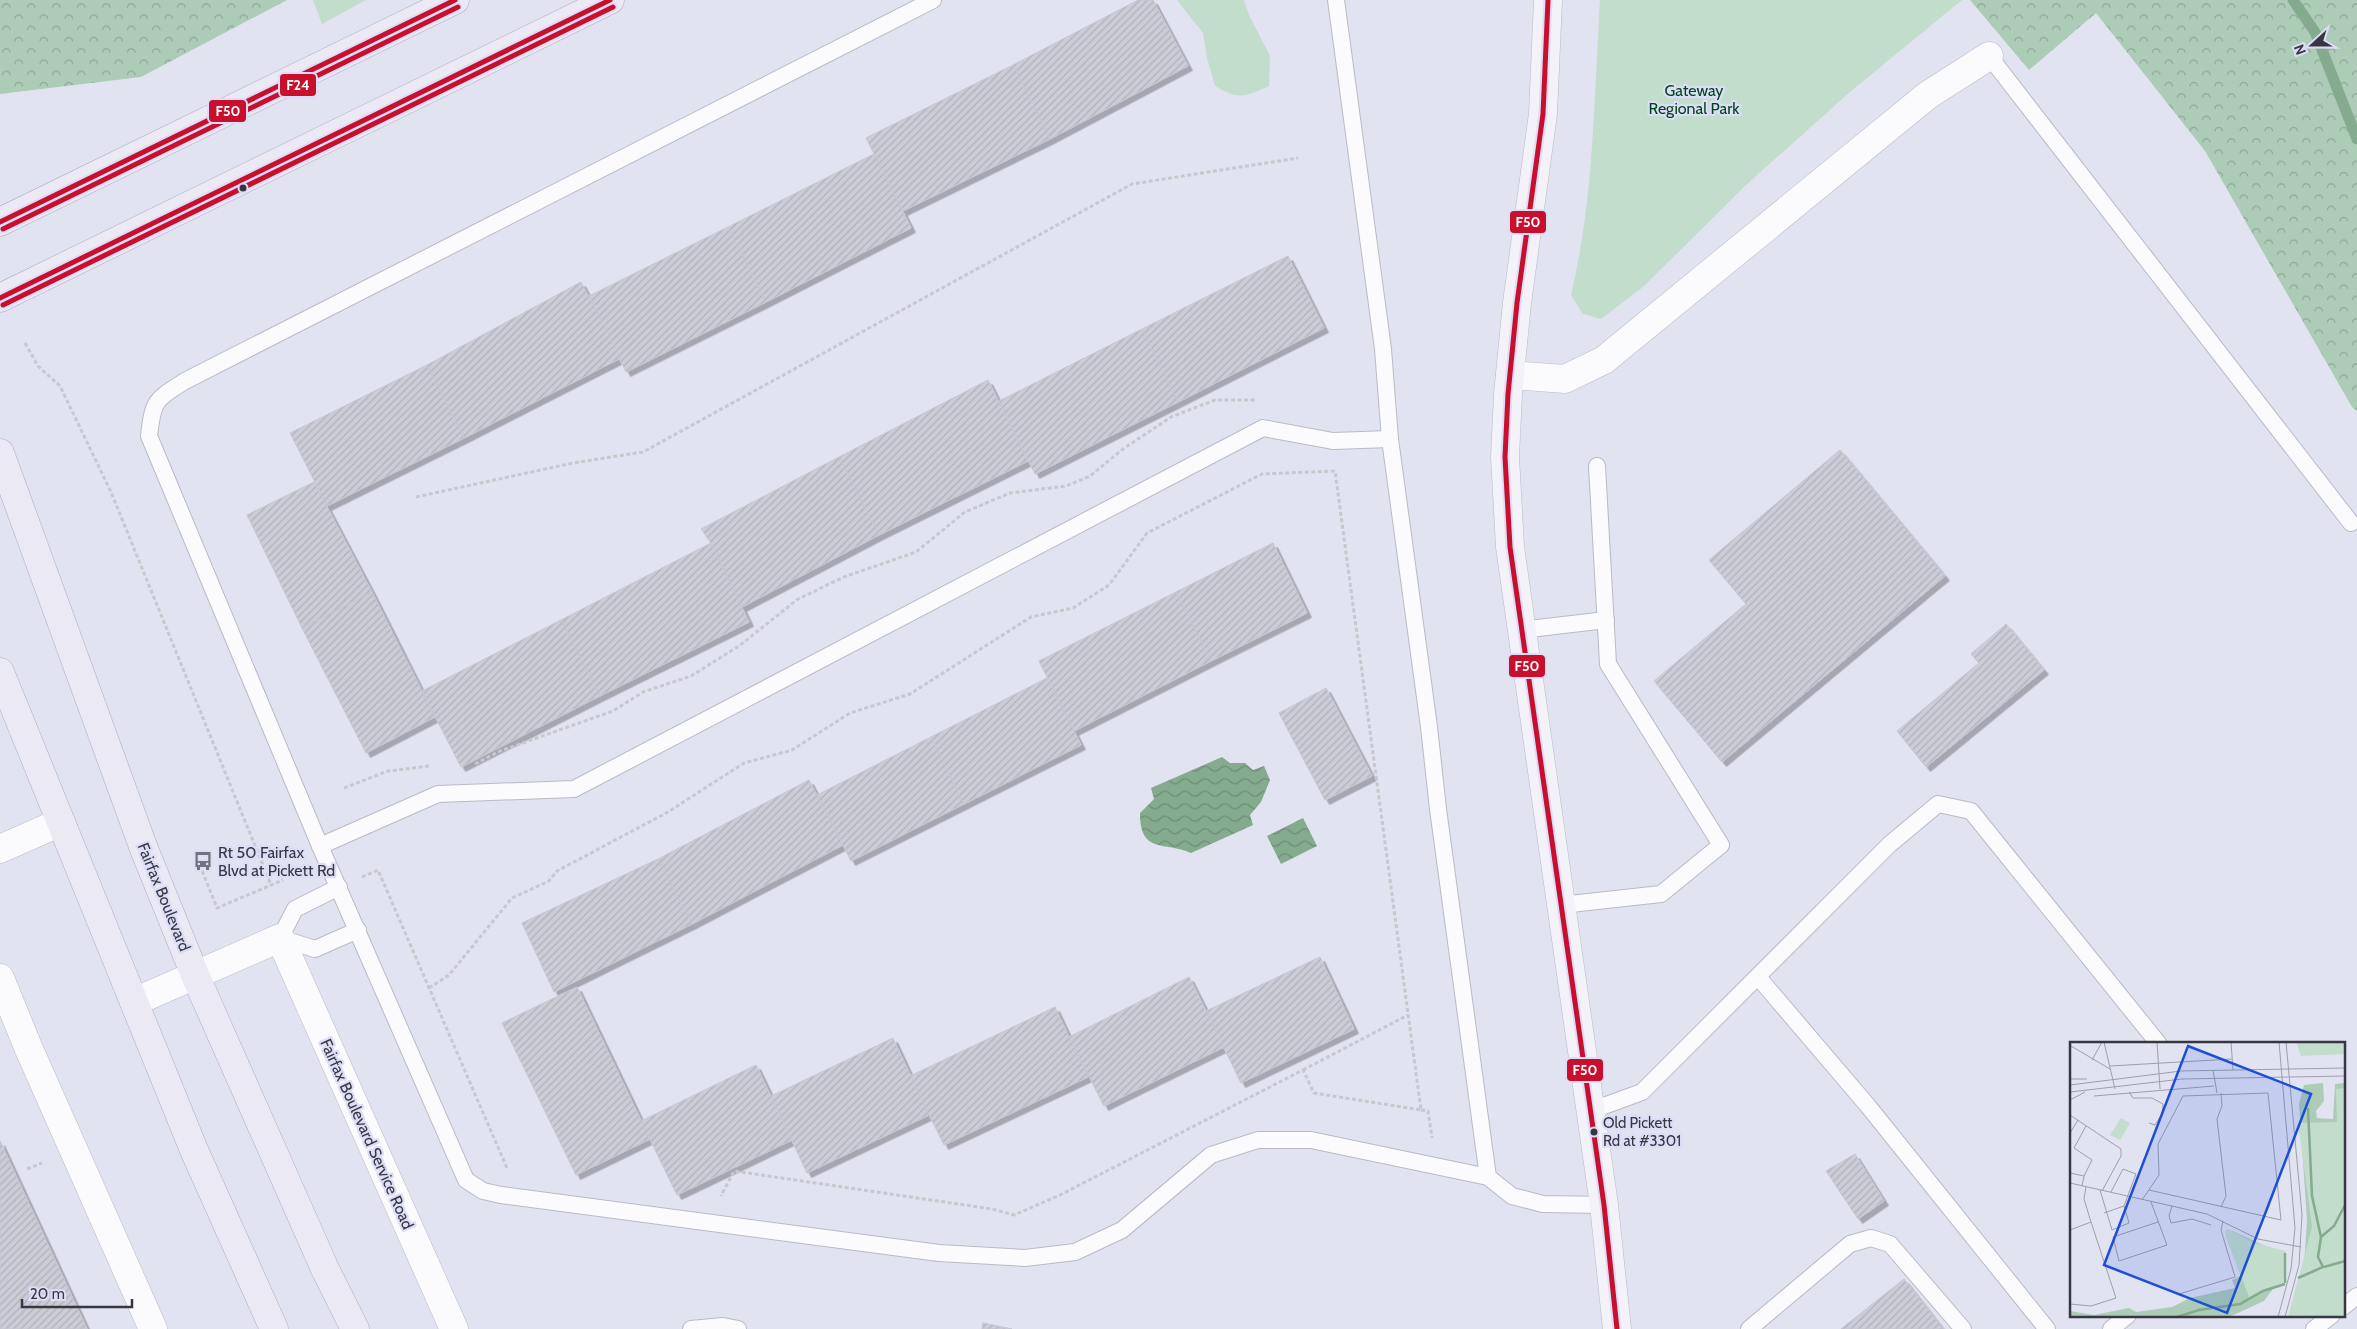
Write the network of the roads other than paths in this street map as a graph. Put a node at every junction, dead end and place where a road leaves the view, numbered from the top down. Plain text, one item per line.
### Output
1 (455, 0) edge
2 (610, 0) edge
3 (933, 0) edge
4 (1336, 0) edge
5 (1548, 0) edge
6 (1989, 56) joint
7 (0, 222) edge
8 (0, 298) edge
9 (1510, 375) junction
10 (1390, 439) junction
11 (0, 453) edge
12 (1597, 466) dead end
13 (2351, 523) dead end
14 (1606, 620) junction
15 (1522, 630) junction
16 (0, 672) edge
17 (61, 822) junction
18 (320, 846) junction
19 (0, 849) edge
20 (339, 887) junction
21 (1560, 905) junction
22 (358, 930) junction
23 (280, 938) junction
24 (195, 975) junction
25 (1758, 977) junction
26 (0, 978) edge
27 (134, 1002) junction
28 (2157, 1042) edge
29 (1590, 1111) junction
30 (1488, 1177) junction
31 (1604, 1205) junction
32 (2357, 1296) edge
33 (2344, 1306) edge
34 (2127, 1316) edge
35 (2331, 1316) edge
36 (153, 1329) edge
37 (274, 1329) edge
38 (355, 1329) edge
39 (454, 1329) edge
40 (691, 1329) edge
41 (738, 1329) edge
42 (1617, 1329) edge
43 (1749, 1329) edge
44 (1963, 1329) edge
45 (2047, 1329) edge
46 (2111, 1329) edge
47 (2314, 1329) edge

1 - 7 main road
2 - 8 main road
3 - 18 lane
4 - 10 lane
5 - 9 street
6 - 9 street
6 - 13 lane
9 - 15 street
10 - 18 lane
10 - 30 lane
11 - 24 main road, Fairfax Boulevard
12 - 14 lane
14 - 15 lane
14 - 21 lane
15 - 21 street
16 - 17 main road
17 - 19 street
17 - 27 main road
18 - 20 lane
20 - 22 lane
20 - 23 lane
21 - 29 street
22 - 23 lane
22 - 30 lane
23 - 24 street
23 - 39 street, Fairfax Boulevard Service Road
24 - 27 street
24 - 38 main road, Fairfax Boulevard
25 - 28 lane
25 - 29 lane
25 - 45 lane
26 - 36 street
27 - 37 main road
29 - 31 street
30 - 31 lane
31 - 42 street
32 - 33 lane
34 - 46 lane
35 - 47 lane
40 - 41 lane
43 - 44 lane

